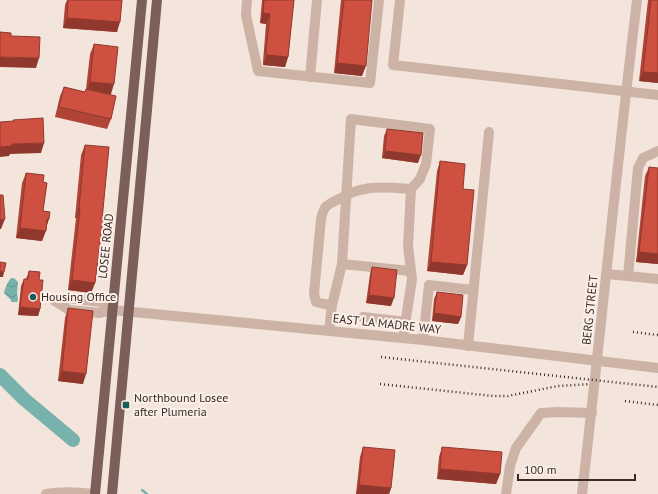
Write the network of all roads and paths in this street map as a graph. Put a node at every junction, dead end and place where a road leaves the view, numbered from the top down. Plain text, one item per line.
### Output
1 (142, 0) edge
2 (157, 0) edge
3 (247, 0) edge
4 (317, 0) edge
5 (379, 0) edge
6 (400, 0) edge
7 (637, 0) edge
8 (310, 77) junction
9 (626, 91) junction
10 (658, 95) edge
11 (489, 132) dead end
12 (658, 151) edge
13 (412, 189) junction
14 (347, 195) junction
15 (342, 264) junction
16 (410, 271) junction
17 (606, 274) junction
18 (628, 276) junction
19 (658, 279) edge
20 (473, 290) junction
21 (84, 300) junction
22 (332, 305) junction
23 (112, 310) junction
24 (83, 311) junction
25 (129, 311) junction
26 (363, 317) dead end
27 (406, 322) junction
28 (329, 331) junction
29 (403, 338) junction
30 (424, 340) junction
31 (468, 346) junction
32 (597, 361) junction
33 (658, 368) edge
34 (592, 413) junction
35 (46, 494) edge
36 (94, 494) edge
37 (112, 494) edge
38 (506, 494) edge
39 (582, 494) edge

1 - 23 main road, LOSEE ROAD
2 - 25 main road
3 - 8 street
4 - 8 street
5 - 8 street
6 - 9 street
7 - 9 street, BERG STREET
9 - 10 street
9 - 17 street, BERG STREET
11 - 20 street
12 - 18 street
13 - 14 street
13 - 14 street
13 - 16 street
14 - 15 street
14 - 22 street
15 - 16 street
15 - 22 street
16 - 27 street
17 - 18 street
17 - 32 street, BERG STREET
18 - 19 street
20 - 30 street
20 - 31 street
21 - 23 street, EAST LA MADRE WAY
21 - 24 street
21 - 24 street, EAST LA MADRE WAY
22 - 28 street
23 - 24 street, EAST LA MADRE WAY
23 - 25 street, EAST LA MADRE WAY
23 - 36 main road, LOSEE ROAD
25 - 28 street, EAST LA MADRE WAY
25 - 37 main road
26 - 27 street
27 - 29 street
28 - 29 street, EAST LA MADRE WAY
29 - 30 street, EAST LA MADRE WAY
30 - 31 street, EAST LA MADRE WAY
31 - 32 street, EAST LA MADRE WAY
32 - 33 street, EAST LA MADRE WAY
32 - 34 street, BERG STREET
34 - 38 street
34 - 39 street, BERG STREET
35 - 36 street

